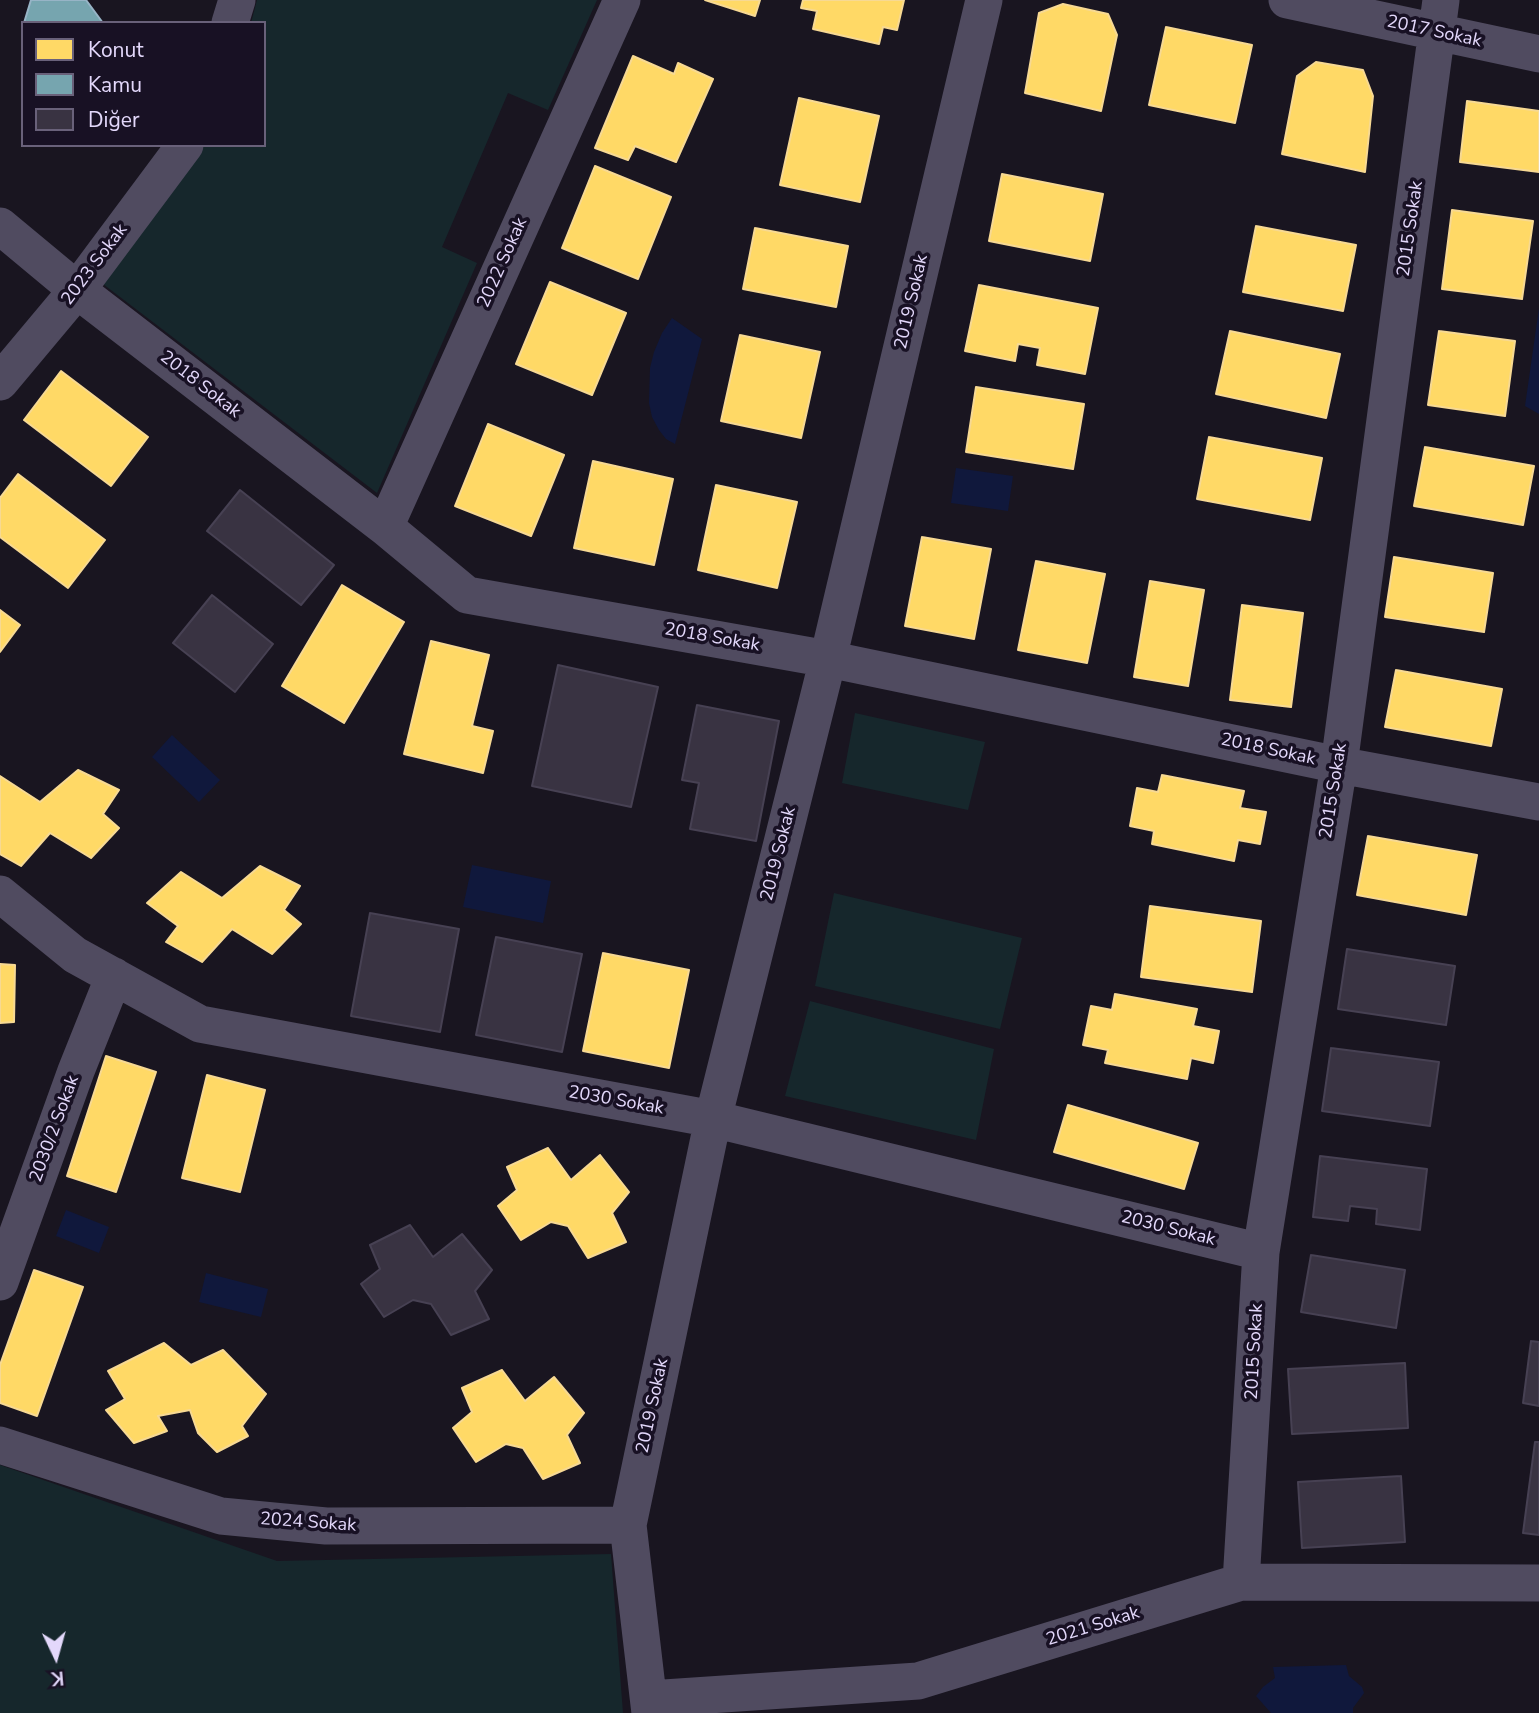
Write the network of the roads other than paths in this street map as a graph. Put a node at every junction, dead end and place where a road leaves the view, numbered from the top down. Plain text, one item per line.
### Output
1 (237, 0) edge
2 (622, 0) edge
3 (984, 0) edge
4 (1287, 0) edge
5 (1439, 17) edge
6 (231, 21) edge
7 (1539, 54) edge
8 (184, 147) edge
9 (0, 226) edge
10 (77, 290) junction
11 (0, 382) edge
12 (384, 527) junction
13 (828, 659) junction
14 (1339, 765) junction
15 (1539, 802) edge
16 (0, 894) edge
17 (114, 976) junction
18 (713, 1119) junction
19 (1261, 1252) junction
20 (0, 1282) edge
21 (0, 1445) edge
22 (628, 1525) junction
23 (1241, 1582) junction
24 (1539, 1583) edge
25 (919, 1697) edge
26 (650, 1706) edge

1 - 6 street
2 - 12 street, 2022 Sokak
3 - 13 street, 2019 Sokak
4 - 5 street, 2017 Sokak
5 - 7 street, 2017 Sokak
5 - 14 street, 2015 Sokak
8 - 10 street, 2023 Sokak
9 - 10 street, 2018 Sokak
10 - 11 street, 2023 Sokak
10 - 12 street, 2018 Sokak
12 - 13 street, 2018 Sokak
13 - 14 street, 2018 Sokak
13 - 18 street, 2019 Sokak
14 - 15 street, 2018 Sokak
14 - 19 street, 2015 Sokak
16 - 17 street, 2030 Sokak
17 - 18 street, 2030 Sokak
17 - 20 street, 2030/2 Sokak
18 - 19 street, 2030 Sokak
18 - 22 street, 2019 Sokak
19 - 23 street, 2015 Sokak
21 - 22 street, 2024 Sokak
22 - 26 street, 2019 Sokak
23 - 24 street, 2021 Sokak
23 - 25 street, 2021 Sokak
25 - 26 street, 2021 Sokak

